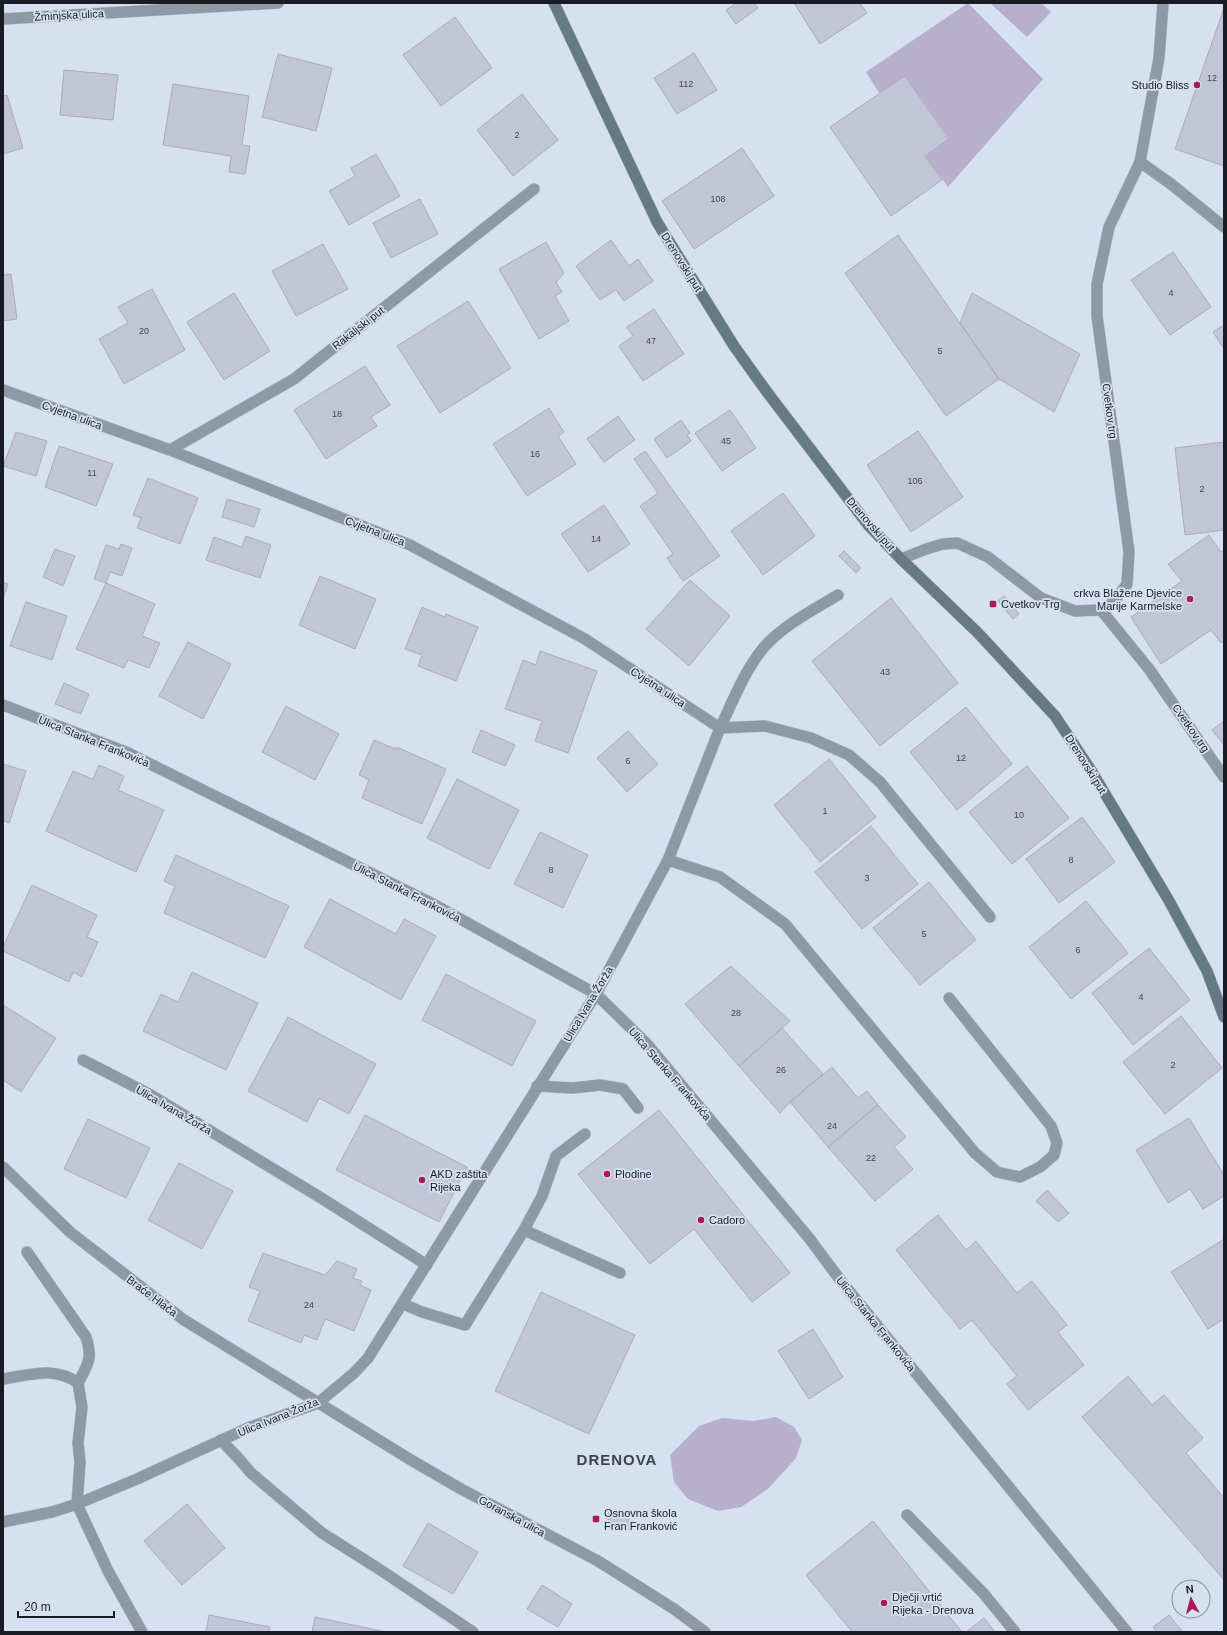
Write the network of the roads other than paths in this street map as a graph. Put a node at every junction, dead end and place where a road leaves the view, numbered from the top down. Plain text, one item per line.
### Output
1 (278, 3) edge
2 (554, 3) edge
3 (1163, 3) edge
4 (3, 19) edge
5 (1140, 162) junction
6 (534, 188) dead end
7 (1224, 227) edge
8 (3, 390) edge
9 (170, 450) junction
10 (901, 559) junction
11 (838, 595) dead end
12 (1101, 610) junction
13 (3, 706) edge
14 (720, 728) junction
15 (1224, 776) edge
16 (668, 860) junction
17 (990, 917) dead end
18 (596, 994) junction
19 (949, 998) dead end
20 (1224, 1017) edge
21 (83, 1060) dead end
22 (537, 1086) junction
23 (638, 1108) dead end
24 (585, 1134) dead end
25 (3, 1167) edge
26 (524, 1230) junction
27 (27, 1252) dead end
28 (427, 1265) junction
29 (620, 1273) dead end
30 (403, 1304) junction
31 (3, 1379) edge
32 (78, 1383) junction
33 (318, 1403) junction
34 (221, 1440) junction
35 (77, 1504) junction
36 (907, 1514) dead end
37 (3, 1522) edge
38 (142, 1632) edge
39 (473, 1632) edge
40 (705, 1632) edge
41 (1015, 1632) edge
42 (1128, 1632) edge

1 - 4 street, Žminjska ulica
2 - 10 main road, Drenovski put
3 - 5 street, Cvetkov trg
5 - 7 street
5 - 12 street, Cvetkov trg
6 - 9 street, Rakaljski put
8 - 9 street, Cvjetna ulica
9 - 14 street, Cvjetna ulica
10 - 12 street
10 - 20 main road, Drenovski put
11 - 14 street, Ulica Ivana Žorža
12 - 15 street, Cvetkov trg
13 - 18 street, Ulica Stanka Frankovića
14 - 16 street, Ulica Ivana Žorža
14 - 17 street
16 - 18 street, Ulica Ivana Žorža
16 - 19 street
18 - 22 street, Ulica Ivana Žorža
18 - 42 street, Ulica Stanka Frankovića
21 - 28 street, Ulica Ivana Žorža
22 - 23 street
22 - 28 street, Ulica Ivana Žorža
24 - 26 street
25 - 33 street, Braće Hlača
26 - 29 street
26 - 30 street
27 - 32 street
28 - 30 street, Ulica Ivana Žorža
30 - 33 street, Ulica Ivana Žorža
31 - 32 street
32 - 35 street
33 - 34 street, Ulica Ivana Žorža
33 - 40 street, Goranska ulica
34 - 35 street, Ulica Ivana Žorža
34 - 39 street
35 - 37 street, Ulica Ivana Žorža
35 - 38 street
36 - 41 street

